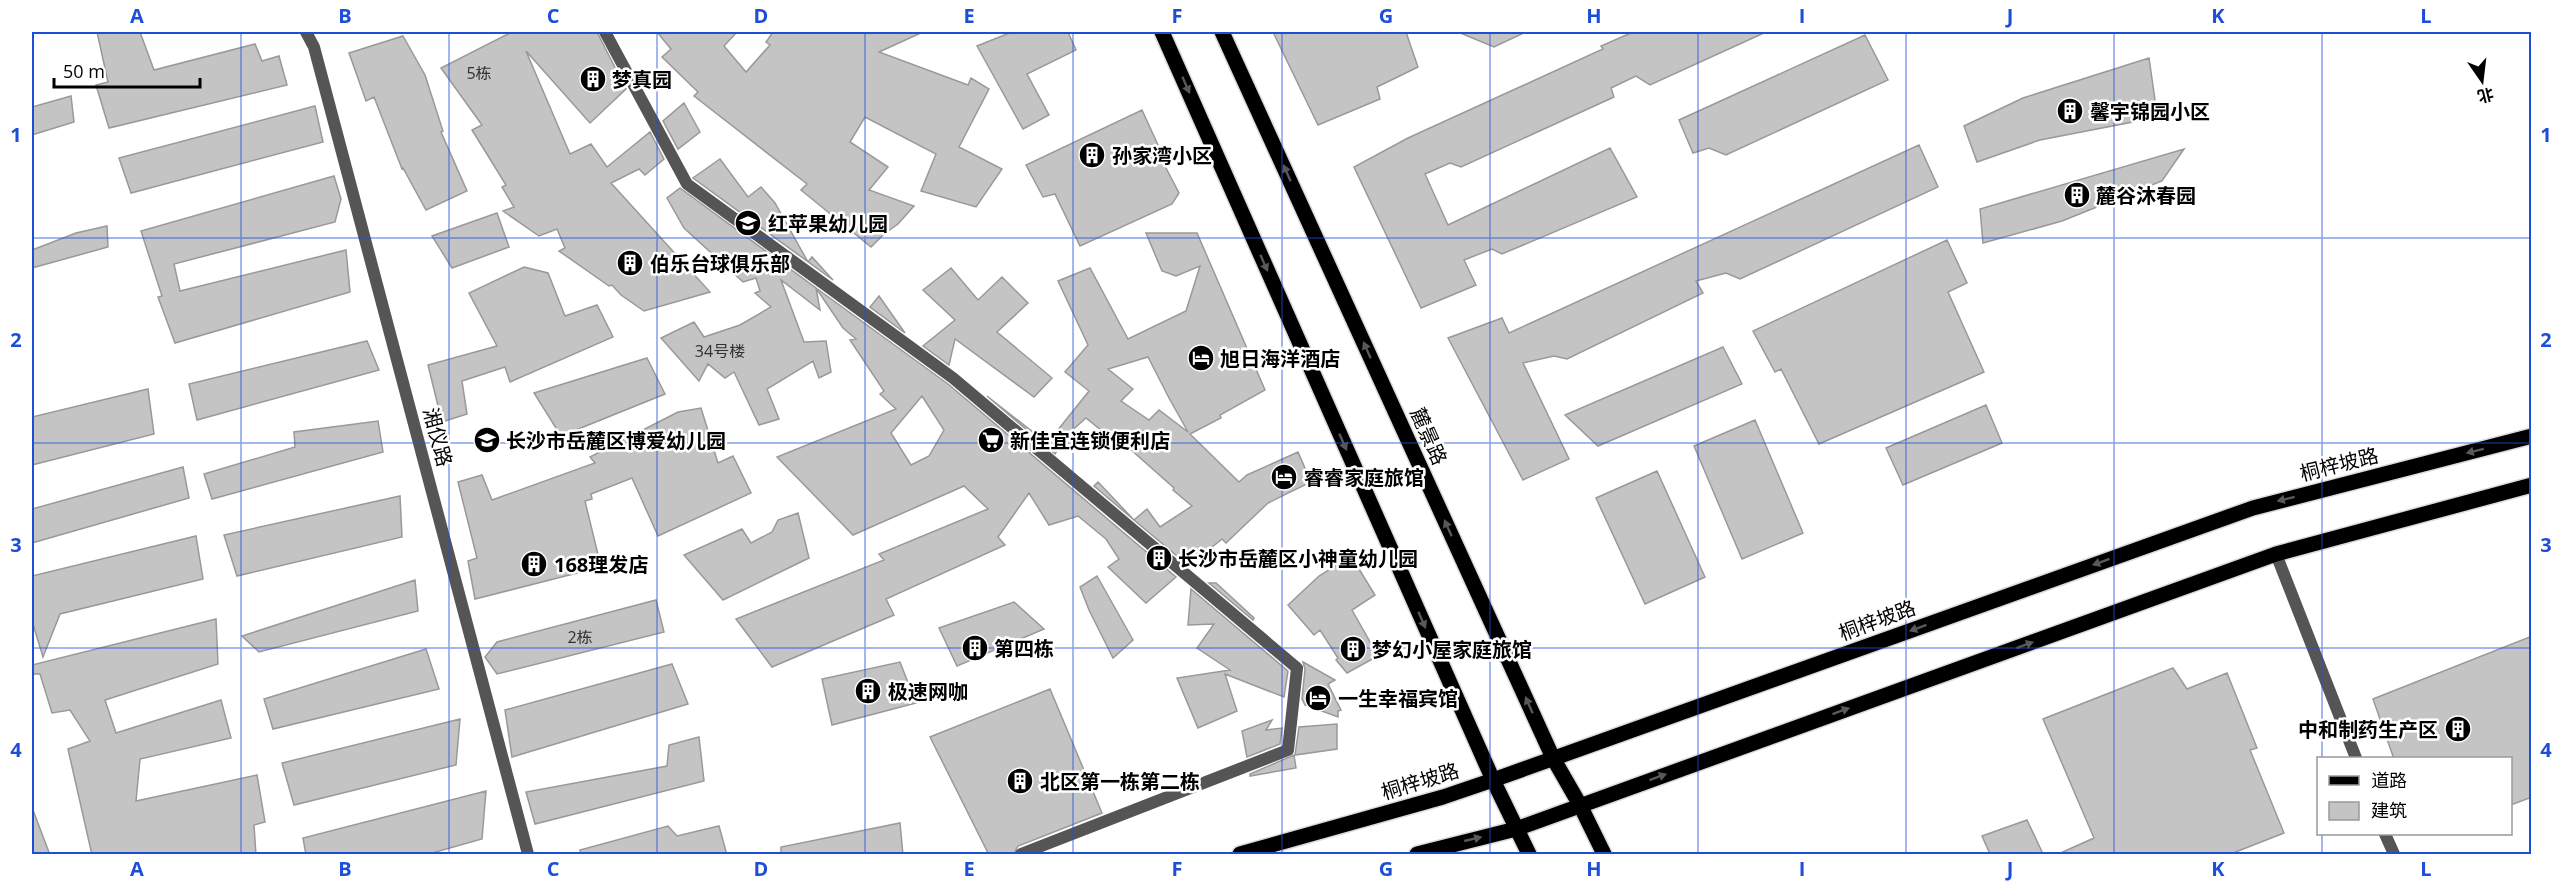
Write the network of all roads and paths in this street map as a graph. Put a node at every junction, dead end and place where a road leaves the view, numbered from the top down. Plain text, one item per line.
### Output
1 (306, 32) edge
2 (605, 32) edge
3 (1162, 32) edge
4 (1222, 32) edge
5 (2532, 436) edge
6 (2532, 485) edge
7 (2276, 554) junction
8 (2355, 757) edge
9 (1553, 758) junction
10 (1493, 780) junction
11 (1580, 805) junction
12 (1516, 829) junction
13 (2385, 835) edge
14 (528, 855) edge
15 (1021, 855) edge
16 (1240, 855) edge
17 (1417, 855) edge
18 (1529, 855) edge
19 (1604, 855) edge
20 (2394, 855) edge

1 - 14 street, 湘仪路
2 - 15 street
3 -> 10 main road
9 -> 4 main road, 麓景路
5 -> 9 main road, 桐梓坡路
6 - 7 main road
7 - 8 street
11 -> 7 main road
9 - 10 main road, 桐梓坡路
9 - 11 main road, 麓景路
10 - 12 main road
10 - 16 main road, 桐梓坡路
11 - 12 main road
11 - 19 main road, 麓景路
17 -> 12 main road
12 - 18 main road
13 - 20 street

